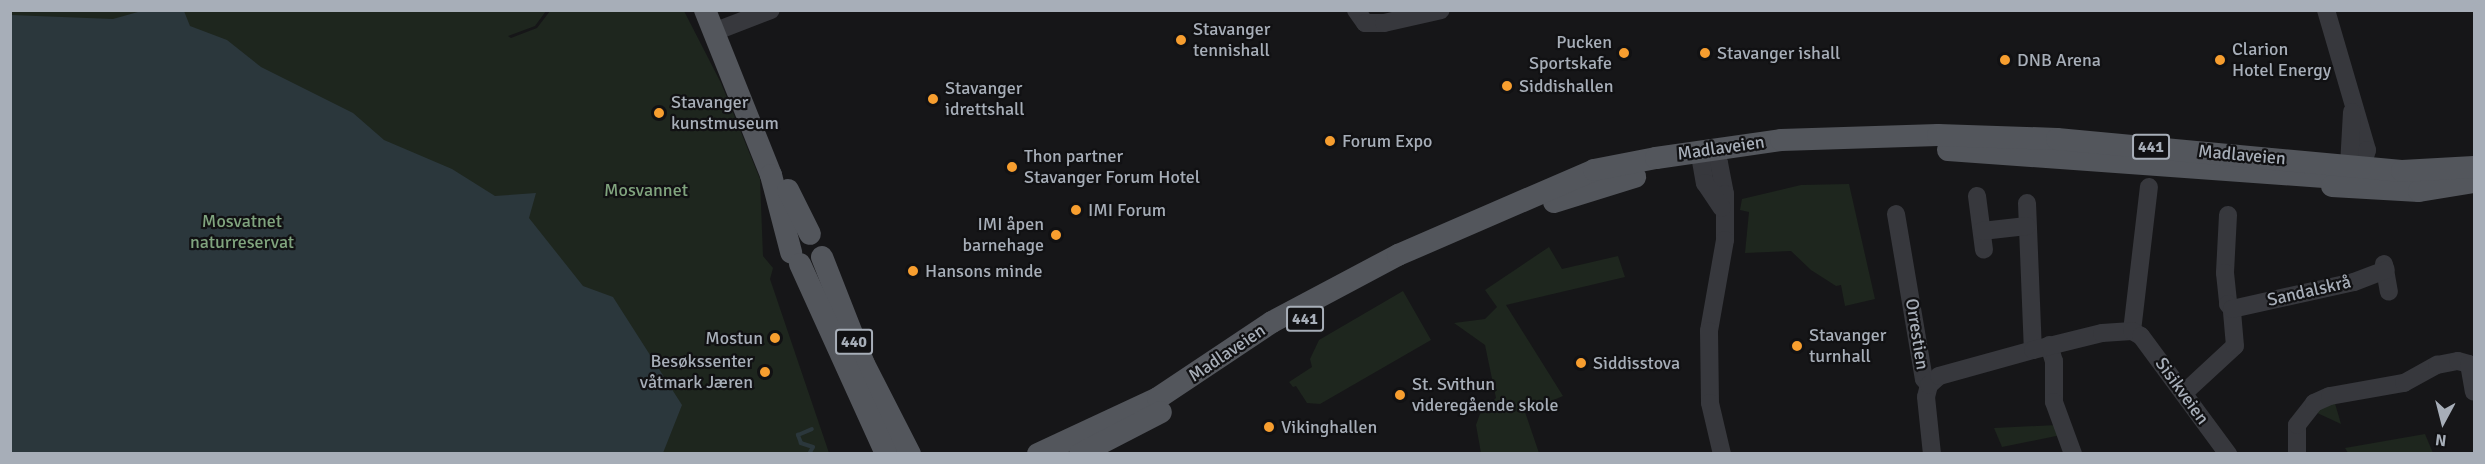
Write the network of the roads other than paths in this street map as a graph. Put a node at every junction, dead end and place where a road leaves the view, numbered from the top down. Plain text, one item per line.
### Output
1 (705, 10) edge
2 (771, 10) edge
3 (1441, 10) edge
4 (2326, 10) edge
5 (1360, 17) edge
6 (720, 19) edge
7 (1706, 159) junction
8 (2475, 167) edge
9 (2357, 171) junction
10 (2289, 178) junction
11 (2475, 182) edge
12 (2149, 187) dead end
13 (1977, 196) dead end
14 (2026, 204) dead end
15 (1896, 214) dead end
16 (2228, 215) dead end
17 (2027, 226) junction
18 (1982, 231) junction
19 (810, 234) junction
20 (1984, 250) dead end
21 (822, 257) junction
22 (796, 258) junction
23 (2389, 292) dead end
24 (2232, 309) junction
25 (2133, 331) junction
26 (2041, 347) junction
27 (1929, 385) junction
28 (2475, 392) edge
29 (2184, 393) junction
30 (895, 424) junction
31 (886, 453) edge
32 (910, 453) edge
33 (926, 453) edge
34 (1038, 453) edge
35 (1080, 453) edge
36 (1722, 453) edge
37 (1932, 453) edge
38 (2073, 453) edge
39 (2228, 453) edge
40 (2297, 453) edge

1 - 22 main road, 440
2 - 6 street
3 - 5 street
4 - 9 street
6 - 19 main road, 440
7 - 9 main road, Madlaveien / 441
7 - 10 main road, Madlaveien / 441
7 - 34 main road, Madlaveien / 441
7 - 35 main road, Madlaveien / 441
7 - 36 street
8 - 9 main road, Madlaveien / 441
9 - 10 main road, Madlaveien / 441
9 - 11 main road, Madlaveien / 441
10 - 11 main road, Madlaveien / 441
12 - 25 street
13 - 18 street
14 - 17 street
15 - 27 street, Orrestien
16 - 24 street
17 - 18 street
17 - 26 street
18 - 20 street
19 - 21 main road, 440
19 - 22 main road
21 - 22 main road
21 - 30 main road, 440
22 - 31 main road, 440
23 - 24 street, Sandalskrå
24 - 29 street
25 - 26 street
25 - 29 street, Sisikveien
26 - 27 street
26 - 38 street
27 - 37 street, Orrestien
28 - 40 street
29 - 39 street, Sisikveien
30 - 32 main road, 440
30 - 33 main road

